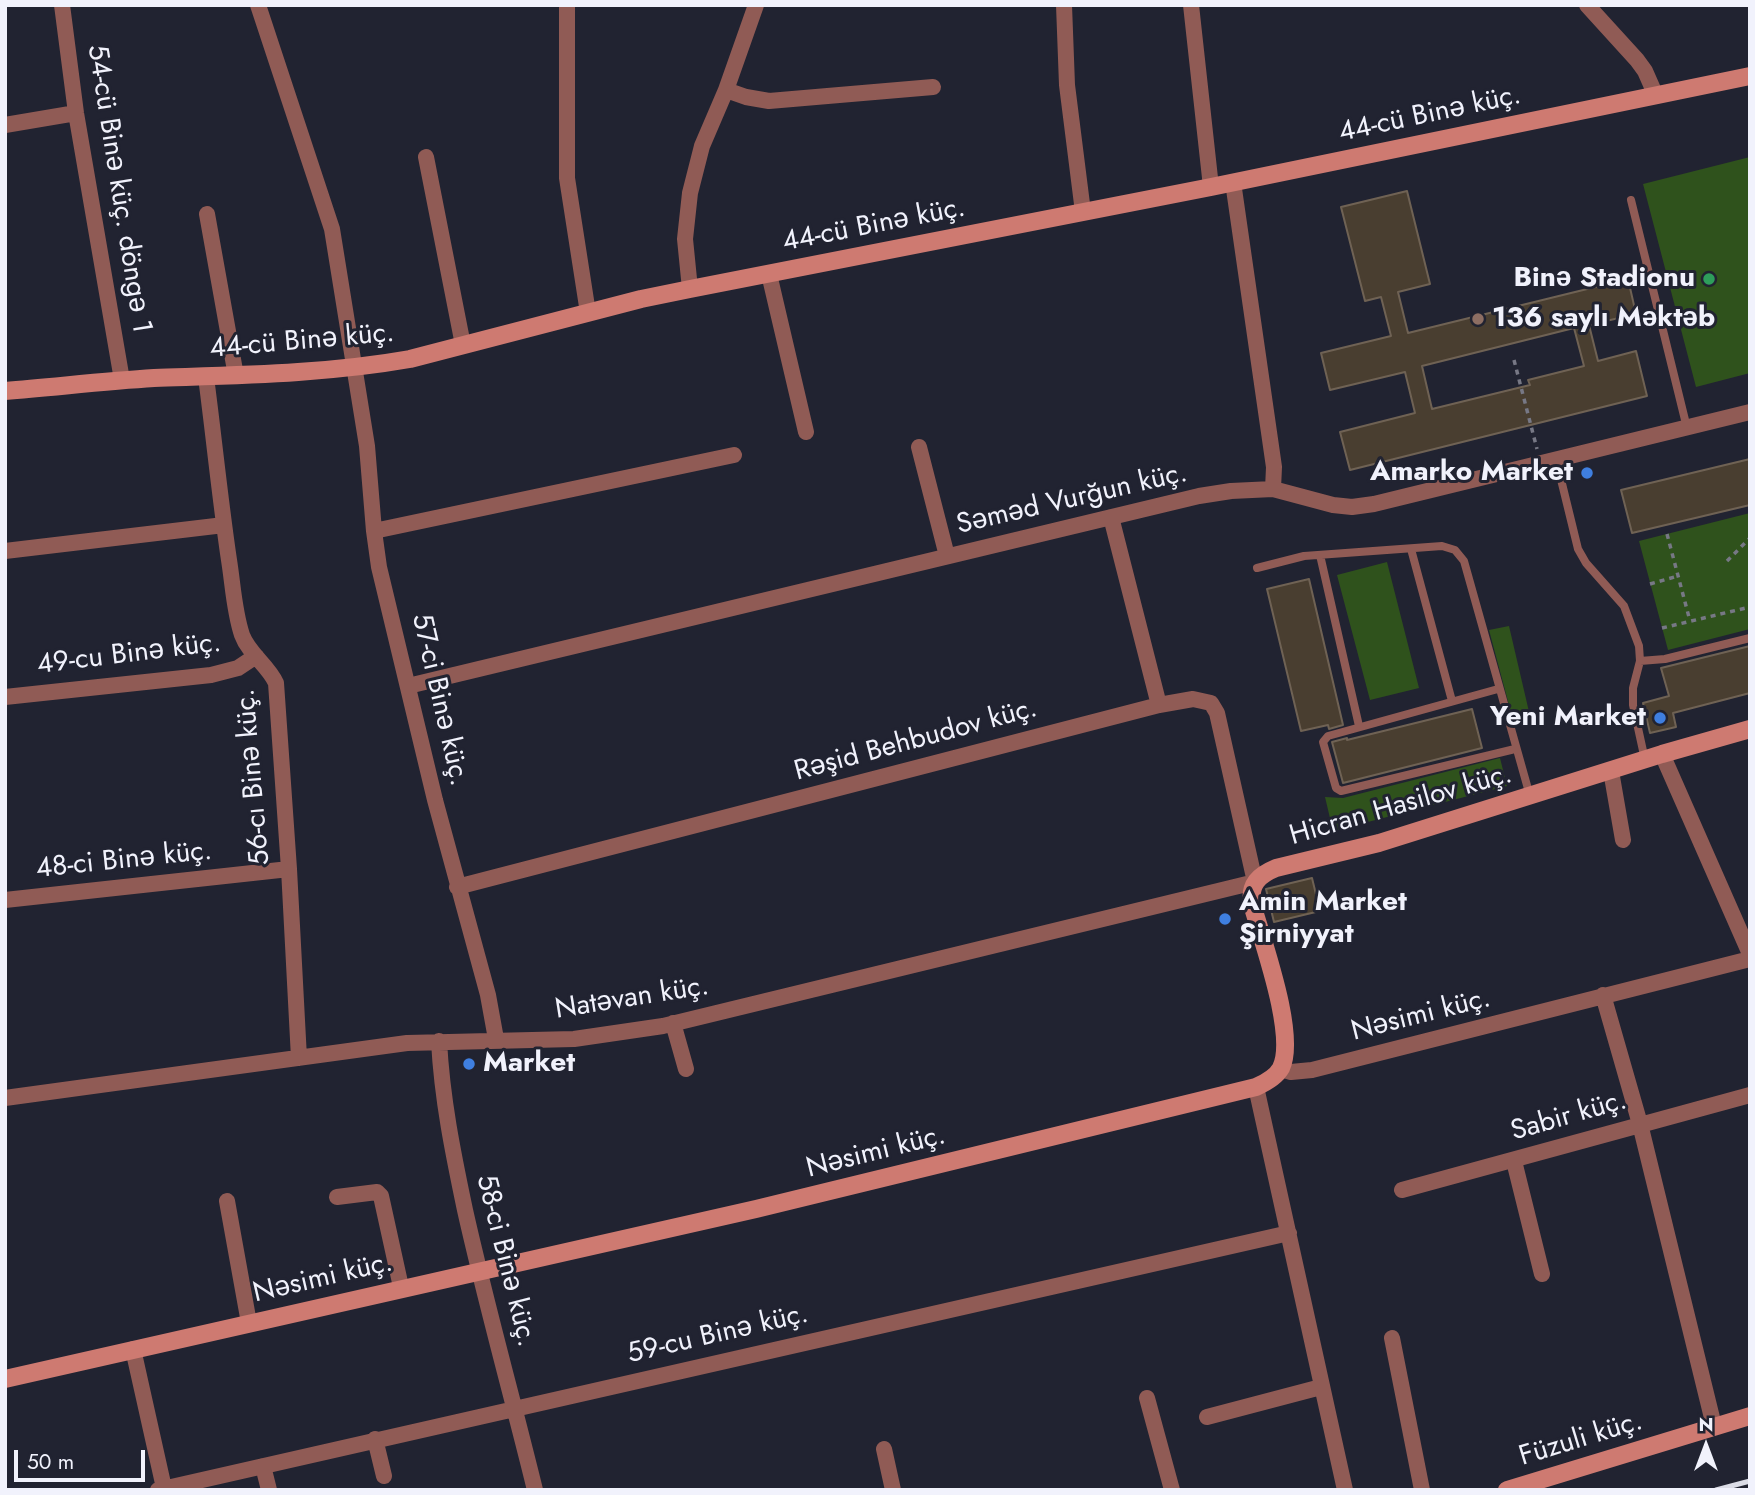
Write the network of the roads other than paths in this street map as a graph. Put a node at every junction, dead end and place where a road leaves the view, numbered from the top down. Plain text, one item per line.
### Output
1 (62, 5) edge
2 (258, 5) edge
3 (567, 5) edge
4 (756, 5) edge
5 (1064, 5) edge
6 (1191, 5) edge
7 (1587, 5) edge
8 (1750, 76) edge
9 (933, 86) dead end
10 (726, 90) junction
11 (1656, 96) junction
12 (76, 113) junction
13 (5, 125) edge
14 (426, 157) dead end
15 (1233, 182) junction
16 (1210, 187) junction
17 (1631, 200) dead end
18 (1083, 212) junction
19 (207, 215) dead end
20 (769, 274) junction
21 (690, 289) junction
22 (588, 313) junction
23 (463, 345) junction
24 (354, 369) junction
25 (236, 376) junction
26 (206, 377) junction
27 (122, 380) junction
28 (5, 391) edge
29 (1750, 412) edge
30 (1687, 428) junction
31 (806, 432) dead end
32 (919, 447) dead end
33 (734, 455) dead end
34 (1549, 461) junction
35 (1273, 489) junction
36 (1111, 517) junction
37 (224, 525) junction
38 (374, 531) junction
39 (1410, 548) junction
40 (5, 551) edge
41 (1320, 555) junction
42 (947, 556) junction
43 (1257, 568) dead end
44 (1750, 638) edge
45 (256, 656) junction
46 (1640, 662) junction
47 (408, 686) junction
48 (1498, 689) junction
49 (5, 697) edge
50 (1452, 701) junction
51 (1159, 705) junction
52 (1359, 726) junction
53 (1750, 729) edge
54 (1515, 749) junction
55 (1662, 754) junction
56 (1645, 760) junction
57 (1611, 771) junction
58 (1530, 796) junction
59 (1623, 840) dead end
60 (289, 869) junction
61 (1255, 882) junction
62 (457, 887) junction
63 (5, 900) edge
64 (1750, 956) edge
65 (1603, 995) junction
66 (673, 1023) junction
67 (496, 1039) junction
68 (439, 1041) junction
69 (299, 1058) junction
70 (686, 1069) dead end
71 (1281, 1069) junction
72 (1256, 1087) junction
73 (1750, 1095) edge
74 (5, 1098) edge
75 (1640, 1124) junction
76 (1514, 1161) junction
77 (1402, 1190) dead end
78 (337, 1198) dead end
79 (227, 1201) dead end
80 (1289, 1233) junction
81 (479, 1271) junction
82 (1542, 1274) dead end
83 (401, 1287) junction
84 (249, 1323) junction
85 (1392, 1338) dead end
86 (133, 1349) junction
87 (5, 1379) edge
88 (1321, 1387) junction
89 (1147, 1398) dead end
90 (515, 1408) junction
91 (1750, 1416) edge
92 (1207, 1417) dead end
93 (1714, 1426) junction
94 (375, 1439) junction
95 (884, 1449) dead end
96 (263, 1466) junction
97 (384, 1476) dead end
98 (161, 1489) edge
99 (268, 1490) edge
100 (535, 1490) edge
101 (893, 1490) edge
102 (1172, 1490) edge
103 (1345, 1490) edge
104 (1422, 1490) edge
105 (1507, 1490) edge

1 - 12 street, 54-cü Binə küç. döngə 1
2 - 24 street, 57-ci Binə küç.
3 - 22 street
4 - 10 street
5 - 18 street
6 - 16 street
7 - 11 street
8 - 11 street, 44-cü Binə küç.
9 - 10 street
10 - 21 street
11 - 15 street, 44-cü Binə küç.
12 - 13 street
12 - 27 street, 54-cü Binə küç. döngə 1
14 - 23 street
15 - 16 street, 44-cü Binə küç.
15 - 35 street
16 - 18 street, 44-cü Binə küç.
17 - 30 lane
18 - 20 street, 44-cü Binə küç.
19 - 25 street
20 - 21 street, 44-cü Binə küç.
20 - 31 street
21 - 22 street, 44-cü Binə küç.
22 - 23 street, 44-cü Binə küç.
23 - 24 street, 44-cü Binə küç.
24 - 25 street, 44-cü Binə küç.
24 - 38 street, 57-ci Binə küç.
25 - 26 street, 44-cü Binə küç.
26 - 27 street, 44-cü Binə küç.
26 - 37 street, 56-cı Binə küç.
27 - 28 street, 44-cü Binə küç.
29 - 30 street, Səməd Vurğun küç.
30 - 34 street, Səməd Vurğun küç.
32 - 42 street
33 - 38 street
34 - 35 street, Səməd Vurğun küç.
34 - 46 lane
35 - 36 street, Səməd Vurğun küç.
36 - 42 street, Səməd Vurğun küç.
36 - 51 street
37 - 40 street
37 - 45 street, 56-cı Binə küç.
38 - 47 street, 57-ci Binə küç.
39 - 41 lane
39 - 48 lane
39 - 50 lane
41 - 43 lane
41 - 52 lane
42 - 47 street, Səməd Vurğun küç.
44 - 46 lane
45 - 49 street, 49-cu Binə küç.
45 - 60 street, 56-cı Binə küç.
46 - 56 lane
47 - 62 street, 57-ci Binə küç.
48 - 50 lane
48 - 54 lane
50 - 52 lane
51 - 61 street, Rəşid Behbudov küç.
51 - 62 street, Rəşid Behbudov küç.
52 - 54 lane
53 - 55 street, Hicran Hasilov küç.
54 - 58 lane
55 - 56 street, Hicran Hasilov küç.
55 - 64 street
56 - 57 street, Hicran Hasilov küç.
57 - 58 street, Hicran Hasilov küç.
57 - 59 street
58 - 61 street, Hicran Hasilov küç.
60 - 63 street, 48-ci Binə küç.
60 - 69 street, 56-cı Binə küç.
61 - 66 street, Natəvan küç.
61 - 71 street
62 - 67 street, 57-ci Binə küç.
64 - 65 street, Nəsimi küç.
65 - 71 street, Nəsimi küç.
65 - 75 street
66 - 67 street, Natəvan küç.
66 - 70 street
67 - 68 street, Natəvan küç.
68 - 69 street, Natəvan küç.
68 - 81 street, 58-ci Binə küç.
69 - 74 street, Natəvan küç.
71 - 72 street, Nəsimi küç.
72 - 80 street
72 - 81 street, Nəsimi küç.
73 - 75 street, Sabir küç.
75 - 76 street, Sabir küç.
75 - 93 street
76 - 77 street, Sabir küç.
76 - 82 street
78 - 83 street
79 - 84 street
80 - 88 street
80 - 90 street, 59-cu Binə küç.
81 - 83 street, Nəsimi küç.
81 - 90 street, 58-ci Binə küç.
83 - 84 street, Nəsimi küç.
84 - 86 street, Nəsimi küç.
85 - 104 street
86 - 87 street, Nəsimi küç.
86 - 98 street
88 - 92 street
88 - 103 street
89 - 102 street
90 - 94 street, 59-cu Binə küç.
90 - 100 street, 58-ci Binə küç.
91 - 93 street, Füzuli küç.
93 - 105 street, Füzuli küç.
94 - 96 street, 59-cu Binə küç.
94 - 97 street
95 - 101 street
96 - 98 street, 59-cu Binə küç.
96 - 99 street

